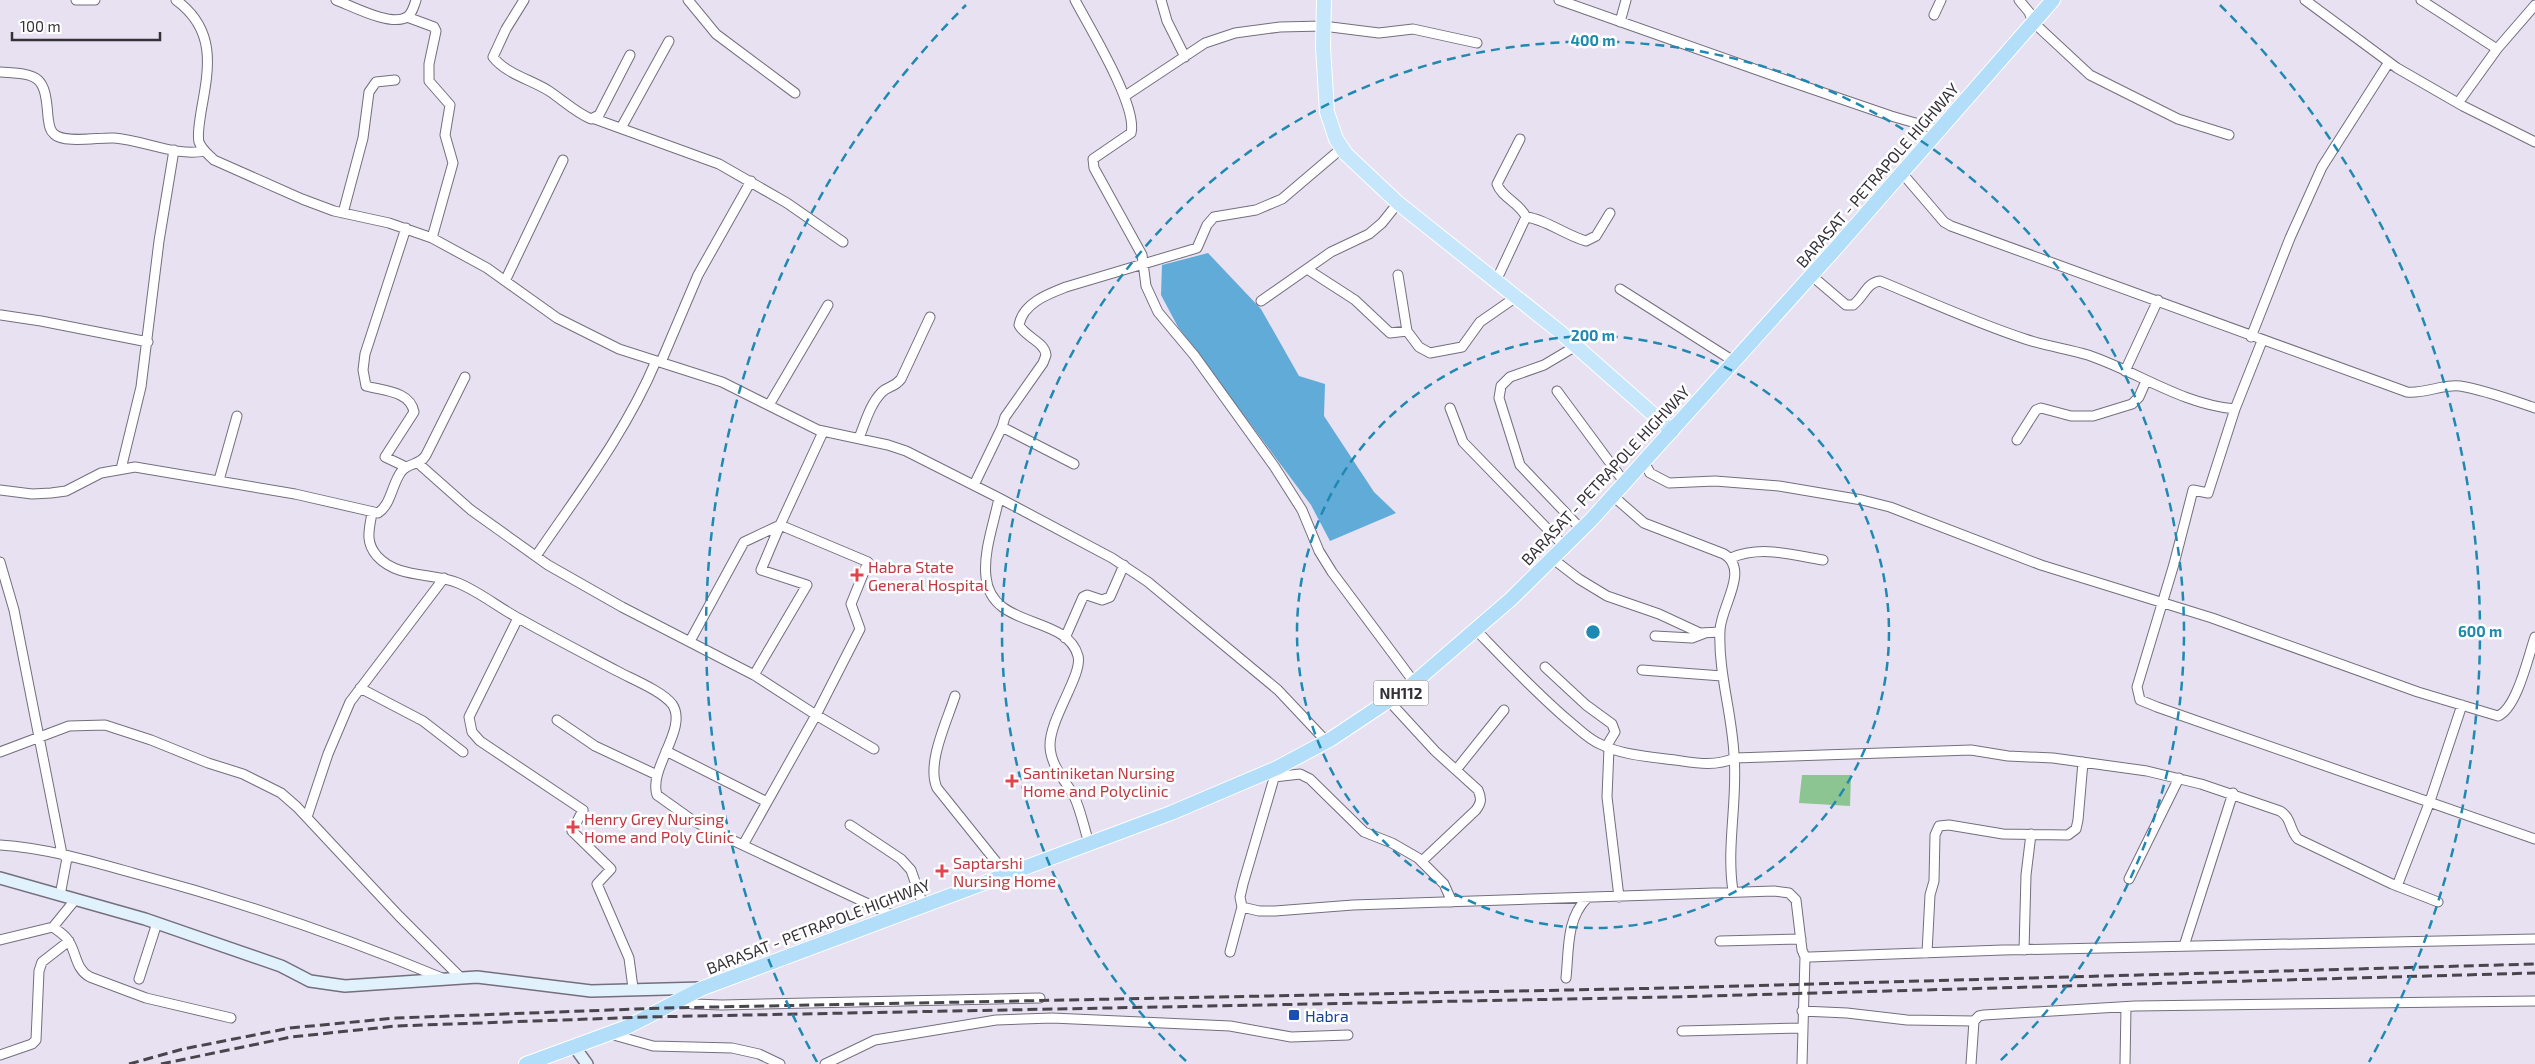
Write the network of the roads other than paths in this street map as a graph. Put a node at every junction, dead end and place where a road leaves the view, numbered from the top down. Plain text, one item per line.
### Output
1 (76, 0) edge
2 (95, 0) edge
3 (176, 0) edge
4 (336, 0) edge
5 (416, 0) edge
6 (524, 0) edge
7 (688, 0) edge
8 (1075, 0) edge
9 (1161, 0) edge
10 (1324, 0) edge
11 (1559, 0) edge
12 (1626, 0) edge
13 (1941, 0) edge
14 (2019, 0) edge
15 (2053, 0) edge
16 (2305, 0) edge
17 (2421, 0) edge
18 (2535, 5) edge
19 (1934, 15) dead end
20 (407, 17) junction
21 (1620, 22) junction
22 (2034, 22) junction
23 (1323, 26) junction
24 (669, 41) dead end
25 (1477, 43) dead end
26 (2497, 49) junction
27 (630, 55) dead end
28 (1185, 57) junction
29 (2389, 62) junction
30 (0, 72) edge
31 (395, 80) dead end
32 (795, 93) dead end
33 (1125, 96) junction
34 (2458, 103) junction
35 (595, 118) junction
36 (621, 128) junction
37 (1940, 130) junction
38 (2229, 135) dead end
39 (1520, 139) dead end
40 (2535, 141) edge
41 (1342, 148) junction
42 (174, 150) junction
43 (204, 151) junction
44 (563, 160) dead end
45 (1902, 174) junction
46 (751, 181) junction
47 (1398, 203) junction
48 (343, 213) junction
49 (1610, 213) dead end
50 (1526, 217) junction
51 (406, 228) junction
52 (432, 238) junction
53 (843, 242) dead end
54 (1144, 264) junction
55 (1307, 269) junction
56 (1398, 276) dead end
57 (1812, 276) junction
58 (505, 281) junction
59 (1496, 281) junction
60 (1620, 289) dead end
61 (1516, 297) junction
62 (2158, 300) junction
63 (1262, 301) dead end
64 (828, 305) dead end
65 (1, 315) edge
66 (930, 317) dead end
67 (1407, 331) junction
68 (2251, 337) junction
69 (2262, 341) junction
70 (148, 342) junction
71 (1576, 346) junction
72 (659, 362) junction
73 (1735, 362) junction
74 (2125, 371) junction
75 (465, 377) dead end
76 (2146, 380) junction
77 (1557, 391) dead end
78 (770, 405) junction
79 (1450, 408) dead end
80 (2235, 408) junction
81 (2535, 408) edge
82 (237, 416) dead end
83 (1002, 427) junction
84 (1672, 431) junction
85 (823, 432) junction
86 (859, 438) junction
87 (2017, 440) dead end
88 (1644, 462) junction
89 (418, 464) junction
90 (1074, 464) dead end
91 (406, 466) junction
92 (121, 469) junction
93 (219, 480) junction
94 (1625, 483) junction
95 (974, 485) junction
96 (0, 490) edge
97 (1613, 496) junction
98 (999, 498) junction
99 (372, 513) junction
100 (780, 525) junction
101 (1582, 530) junction
102 (1565, 548) junction
103 (536, 556) junction
104 (1731, 558) junction
105 (1553, 559) junction
106 (1823, 560) dead end
107 (0, 562) edge
108 (1124, 566) junction
109 (444, 578) junction
110 (2161, 602) junction
111 (518, 618) junction
112 (1476, 630) junction
113 (1720, 632) junction
114 (1706, 633) junction
115 (1655, 636) dead end
116 (2535, 637) edge
117 (1065, 638) junction
118 (690, 641) junction
119 (1546, 667) dead end
120 (1642, 670) dead end
121 (754, 675) junction
122 (1722, 676) junction
123 (1414, 682) junction
124 (360, 688) junction
125 (955, 696) dead end
126 (1389, 700) junction
127 (2462, 705) junction
128 (1504, 710) dead end
129 (816, 715) junction
130 (557, 720) dead end
131 (39, 736) junction
132 (1326, 741) junction
133 (1607, 747) junction
134 (874, 749) dead end
135 (0, 752) edge
136 (463, 752) dead end
137 (666, 752) junction
138 (1734, 758) junction
139 (2083, 762) junction
140 (1456, 770) junction
141 (1276, 772) junction
142 (657, 775) junction
143 (2179, 778) junction
144 (2233, 793) junction
145 (2430, 801) junction
146 (767, 802) junction
147 (307, 817) junction
148 (850, 825) dead end
149 (2031, 834) junction
150 (2535, 839) edge
151 (1089, 843) junction
152 (0, 845) edge
153 (743, 845) junction
154 (62, 854) junction
155 (1422, 861) junction
156 (1006, 874) junction
157 (0, 878) edge
158 (2129, 879) dead end
159 (2397, 886) junction
160 (61, 890) dead end
161 (1733, 891) junction
162 (1619, 897) junction
163 (1587, 898) junction
164 (75, 900) junction
165 (1452, 902) junction
166 (2438, 902) dead end
167 (923, 905) junction
168 (1242, 907) junction
169 (894, 916) junction
170 (157, 923) junction
171 (53, 927) junction
172 (1801, 939) junction
173 (2535, 939) edge
174 (0, 940) edge
175 (68, 941) junction
176 (1720, 941) dead end
177 (2184, 946) junction
178 (2024, 950) junction
179 (1230, 952) dead end
180 (1928, 953) junction
181 (1806, 956) junction
182 (442, 978) junction
183 (461, 978) junction
184 (1566, 978) dead end
185 (138, 979) dead end
186 (633, 988) junction
187 (703, 988) junction
188 (1040, 998) dead end
189 (677, 1001) junction
190 (2535, 1001) edge
191 (2126, 1007) junction
192 (1802, 1012) junction
193 (230, 1018) dead end
194 (1974, 1021) junction
195 (1802, 1028) junction
196 (1682, 1031) dead end
197 (610, 1034) junction
198 (1348, 1035) dead end
199 (574, 1046) junction
200 (0, 1055) edge
201 (526, 1064) edge
202 (587, 1064) edge
203 (780, 1064) edge
204 (825, 1064) edge
205 (1802, 1064) edge
206 (1971, 1064) edge
207 (2125, 1064) edge

1 - 2 street
3 - 43 street
4 - 20 street
5 - 20 street
6 - 35 street
7 - 32 street
8 - 33 street
9 - 28 street
10 - 23 main road
11 - 21 street
12 - 21 street
13 - 19 street
14 - 22 street
15 - 22 highway, BARASAT - PETRAPOLE HIGHWAY / NH112
16 - 29 street
17 - 26 street
18 - 26 street
20 - 52 street
21 - 37 street
22 - 37 highway, BARASAT - PETRAPOLE HIGHWAY / NH112
22 - 38 street
23 - 25 street
23 - 28 street
23 - 41 main road
24 - 36 street
26 - 34 street
27 - 35 street
28 - 33 street
29 - 34 street
29 - 68 street
30 - 42 street
31 - 48 street
33 - 54 street
34 - 40 street
35 - 36 street
36 - 46 street
37 - 45 highway, BARASAT - PETRAPOLE HIGHWAY / NH112
39 - 50 street
41 - 47 main road
41 - 54 street
42 - 43 street
42 - 70 street
43 - 48 street
44 - 58 street
45 - 57 highway, BARASAT - PETRAPOLE HIGHWAY / NH112
45 - 62 street
46 - 53 street
46 - 72 street
47 - 55 street
47 - 59 main road
48 - 51 street
49 - 50 street
50 - 59 street
51 - 52 street
51 - 91 street
52 - 58 street
54 - 83 street
54 - 123 street
55 - 63 street
55 - 67 street
56 - 67 street
57 - 73 highway, BARASAT - PETRAPOLE HIGHWAY / NH112
57 - 74 street
58 - 72 street
59 - 61 main road
60 - 73 street
61 - 67 street
61 - 71 main road
62 - 68 street
62 - 74 street
64 - 78 street
65 - 70 street
66 - 86 street
68 - 69 street
69 - 80 street
69 - 81 street
70 - 92 street
71 - 84 main road
71 - 101 street
72 - 78 street
72 - 103 street
73 - 84 highway, BARASAT - PETRAPOLE HIGHWAY / NH112
74 - 76 street
75 - 89 street
76 - 80 street
76 - 87 street
77 - 94 street
78 - 85 street
79 - 102 street
80 - 110 street
82 - 93 street
83 - 90 street
83 - 95 street
84 - 88 highway, BARASAT - PETRAPOLE HIGHWAY / NH112
85 - 86 street
85 - 100 street
86 - 95 street
88 - 94 highway, BARASAT - PETRAPOLE HIGHWAY / NH112
88 - 110 street
89 - 91 street
89 - 103 street
91 - 99 street
92 - 93 street
92 - 96 street
93 - 99 street
94 - 97 highway, BARASAT - PETRAPOLE HIGHWAY / NH112
95 - 98 street
97 - 101 highway, BARASAT - PETRAPOLE HIGHWAY / NH112
97 - 104 street
98 - 108 street
98 - 117 street
99 - 109 street
100 - 118 street
100 - 121 street
100 - 129 street
101 - 102 highway, BARASAT - PETRAPOLE HIGHWAY / NH112
102 - 105 highway, BARASAT - PETRAPOLE HIGHWAY / NH112
103 - 118 street
104 - 106 street
104 - 113 street
105 - 112 highway, BARASAT - PETRAPOLE HIGHWAY / NH112
105 - 114 street
107 - 131 street
108 - 117 street
108 - 132 street
109 - 111 street
109 - 124 street
110 - 127 street
110 - 145 street
111 - 137 street
111 - 186 street
112 - 123 highway, BARASAT - PETRAPOLE HIGHWAY / NH112
112 - 133 street
113 - 114 street
113 - 122 street
114 - 115 street
116 - 127 street
117 - 151 street
118 - 121 street
119 - 133 street
120 - 122 street
121 - 129 street
122 - 138 street
123 - 126 highway, BARASAT - PETRAPOLE HIGHWAY / NH112
124 - 136 street
124 - 147 street
125 - 156 street
126 - 132 highway, BARASAT - PETRAPOLE HIGHWAY / NH112
126 - 140 street
127 - 145 street
128 - 140 street
129 - 134 street
129 - 146 street
130 - 142 street
131 - 135 street
131 - 147 street
131 - 154 street
132 - 141 highway, BARASAT - PETRAPOLE HIGHWAY / NH112
133 - 138 street
133 - 162 street
137 - 142 street
137 - 146 street
138 - 139 street
138 - 161 street
139 - 143 street
139 - 149 street
140 - 155 street
141 - 151 highway, BARASAT - PETRAPOLE HIGHWAY / NH112
141 - 155 street
141 - 168 street
142 - 153 street
143 - 144 street
143 - 158 street
144 - 159 street
144 - 177 street
145 - 150 street
145 - 159 street
146 - 153 street
147 - 183 street
148 - 167 street
149 - 178 street
149 - 180 street
151 - 156 highway, BARASAT - PETRAPOLE HIGHWAY / NH112
152 - 154 street
153 - 169 street
154 - 160 street
154 - 182 street
155 - 165 street
156 - 167 highway, BARASAT - PETRAPOLE HIGHWAY / NH112
157 - 164 main road
159 - 166 street
161 - 162 street
161 - 172 street
162 - 163 street
163 - 165 street
163 - 184 street
164 - 170 main road
164 - 171 street
165 - 168 street
167 - 169 highway, BARASAT - PETRAPOLE HIGHWAY / NH112
168 - 179 street
169 - 187 highway, BARASAT - PETRAPOLE HIGHWAY / NH112
170 - 182 main road
170 - 185 street
171 - 174 street
171 - 175 street
172 - 176 street
172 - 181 street
173 - 177 street
175 - 193 street
175 - 200 street
177 - 178 street
178 - 180 street
180 - 181 street
181 - 192 street
182 - 183 main road
183 - 186 main road
186 - 187 main road
187 - 189 highway, BARASAT - PETRAPOLE HIGHWAY / NH112
188 - 189 street
189 - 197 highway, BARASAT - PETRAPOLE HIGHWAY / NH112
190 - 191 street
191 - 194 street
191 - 207 street
192 - 194 street
192 - 195 street
194 - 206 street
195 - 196 street
195 - 205 street
197 - 199 highway, BARASAT - PETRAPOLE HIGHWAY / NH112
197 - 203 street
198 - 204 street
199 - 201 highway, BARASAT - PETRAPOLE HIGHWAY / NH112
199 - 202 main road

